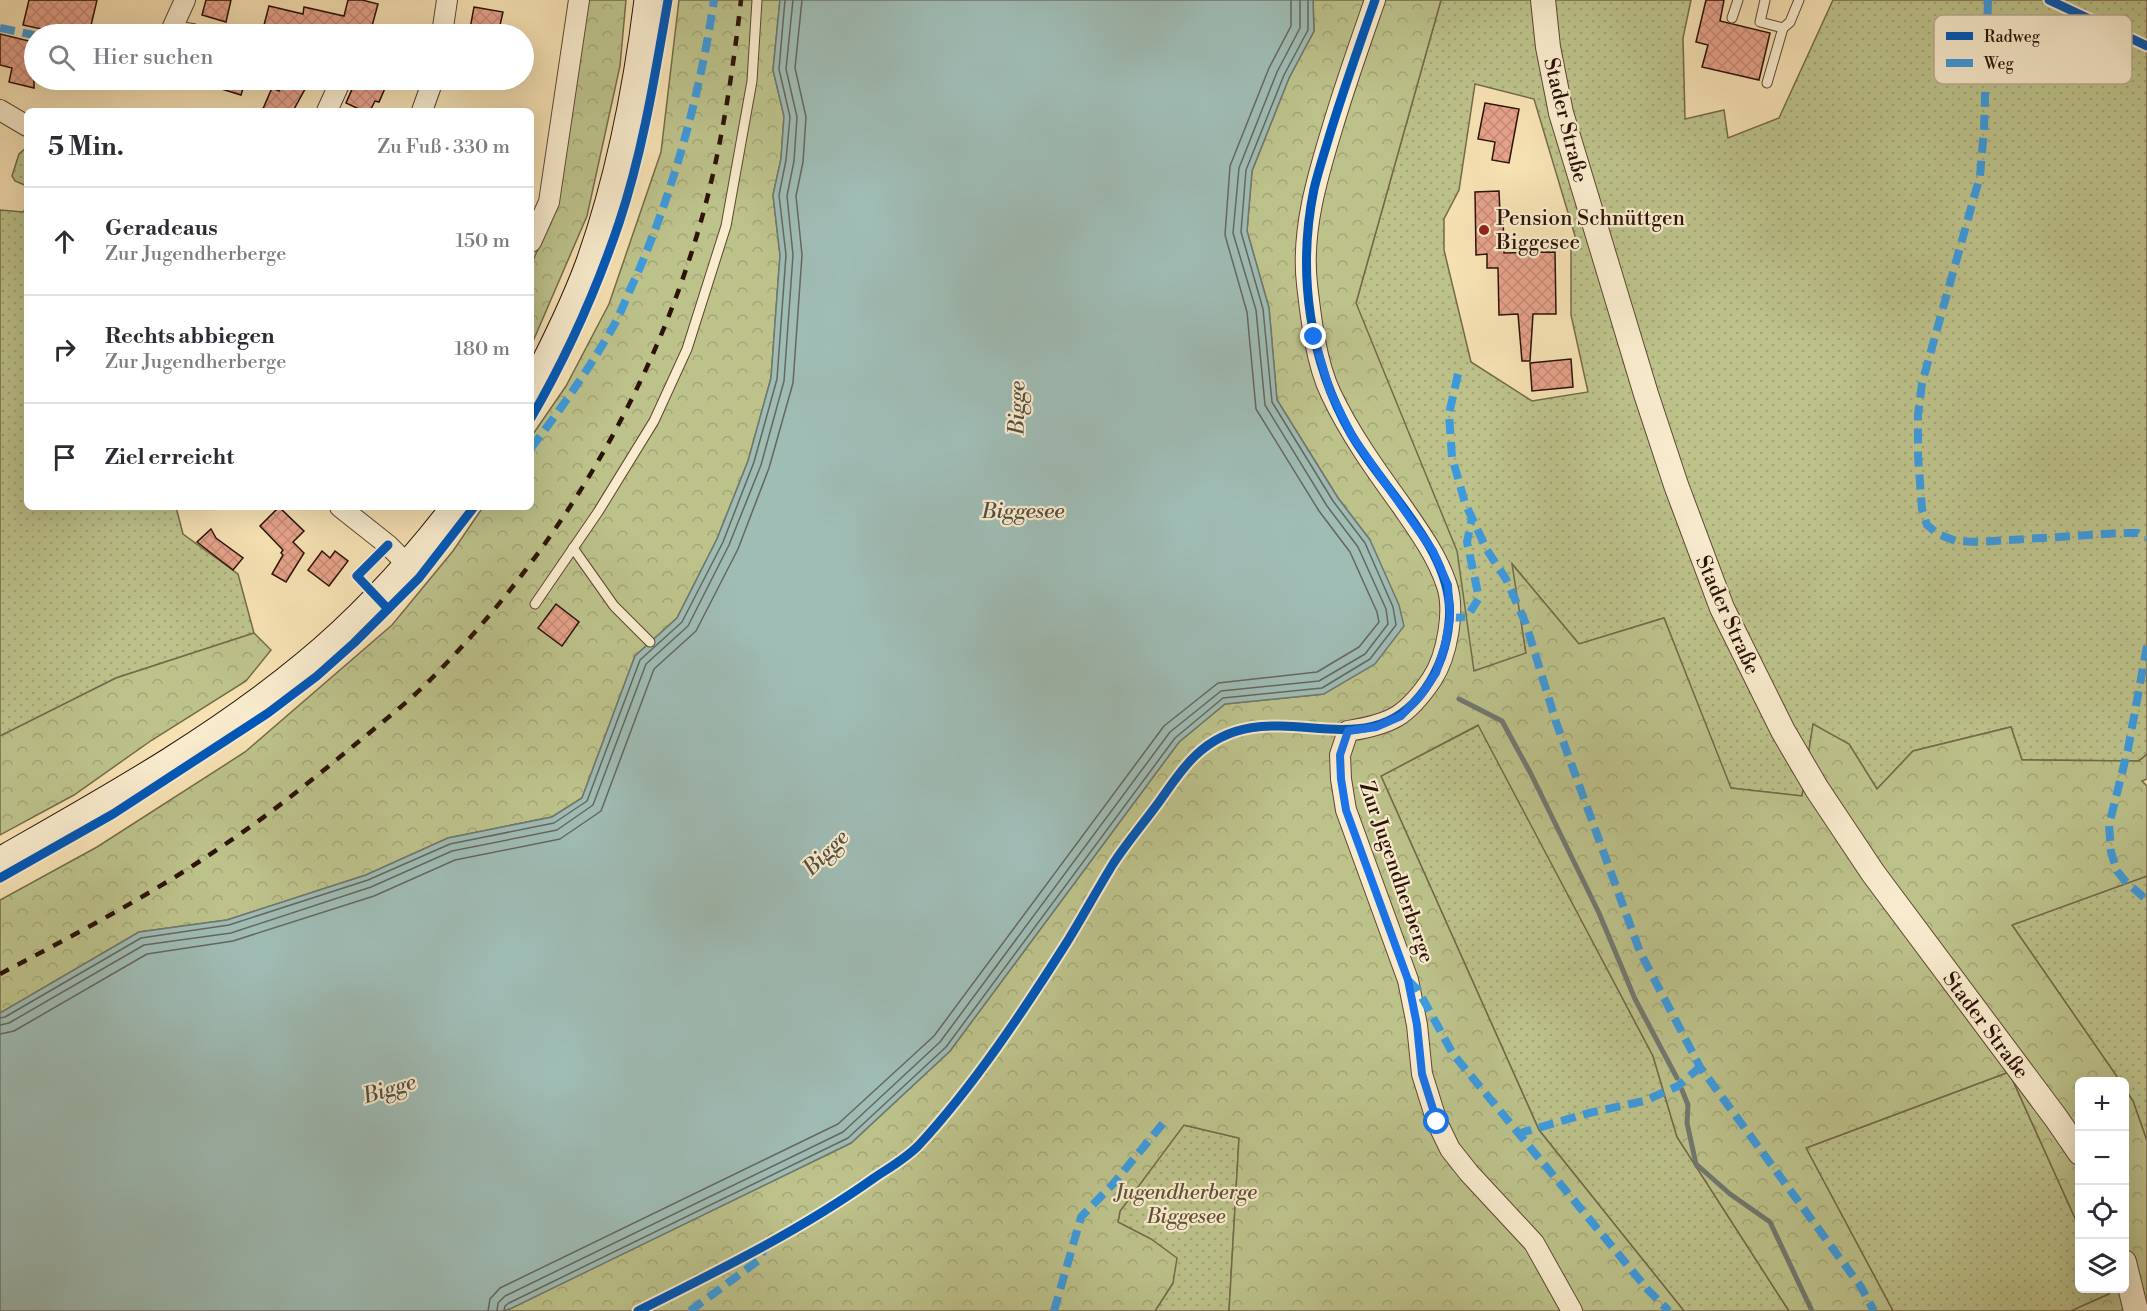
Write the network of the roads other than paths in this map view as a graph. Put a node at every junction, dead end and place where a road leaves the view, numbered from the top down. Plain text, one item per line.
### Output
1 (185, 0) edge
2 (447, 0) edge
3 (579, 0) edge
4 (648, 0) edge
5 (757, 0) edge
6 (1375, 0) edge
7 (1543, 0) edge
8 (1738, 0) edge
9 (1765, 0) edge
10 (1799, 0) edge
11 (1732, 18) dead end
12 (174, 24) edge
13 (443, 24) edge
14 (1783, 28) junction
15 (1767, 83) dead end
16 (336, 90) edge
17 (429, 90) edge
18 (328, 108) edge
19 (423, 108) edge
20 (0, 110) edge
21 (24, 124) edge
22 (534, 235) edge
23 (534, 384) edge
24 (344, 510) edge
25 (453, 510) edge
26 (573, 548) junction
27 (408, 565) junction
28 (535, 604) dead end
29 (650, 642) dead end
30 (0, 861) edge
31 (2075, 1147) edge
32 (2129, 1282) edge
33 (1572, 1311) edge
34 (2136, 1311) edge

1 - 12 street
2 - 13 street
3 - 22 street
4 - 23 main road
5 - 26 lane
6 - 33 street, Zur Jugendherberge
7 - 31 street, Stader Straße
8 - 11 lane
9 - 14 lane
10 - 14 lane
14 - 15 lane
16 - 18 street
17 - 19 street
20 - 21 street
24 - 27 street
25 - 27 main road
26 - 28 lane
26 - 29 lane
27 - 30 main road
32 - 34 street

